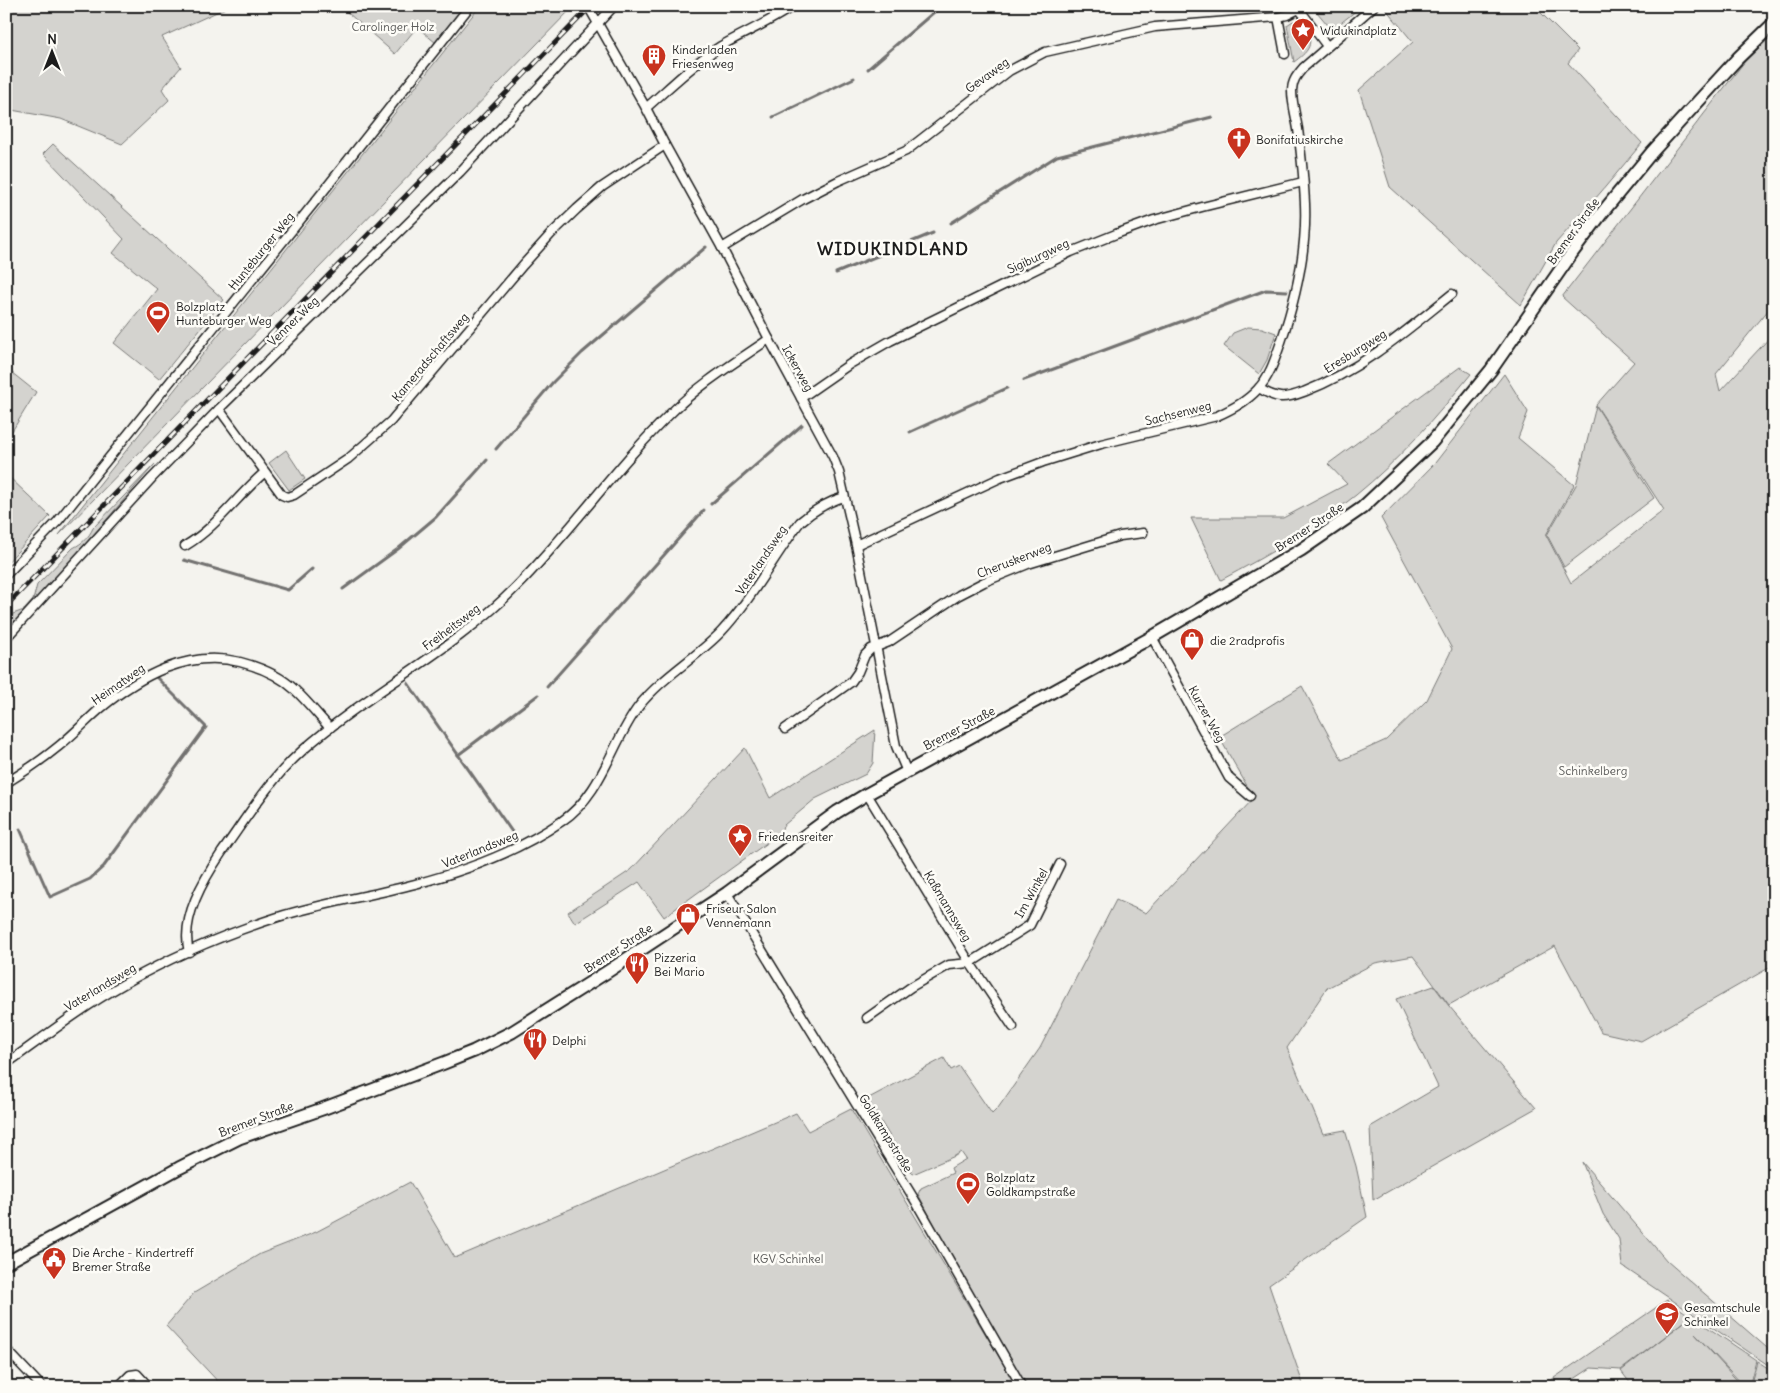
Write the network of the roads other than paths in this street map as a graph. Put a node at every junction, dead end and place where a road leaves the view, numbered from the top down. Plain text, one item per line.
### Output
1 (470, 6) edge
2 (588, 6) edge
3 (614, 6) edge
4 (792, 6) edge
5 (1374, 6) edge
6 (1298, 8) edge
7 (1278, 17) junction
8 (1774, 23) edge
9 (598, 24) junction
10 (1327, 46) junction
11 (1285, 54) dead end
12 (646, 108) junction
13 (665, 145) junction
14 (1303, 182) junction
15 (722, 248) junction
16 (1452, 294) dead end
17 (769, 339) junction
18 (1259, 388) junction
19 (801, 398) junction
20 (219, 409) junction
21 (265, 472) junction
22 (844, 497) junction
23 (1143, 533) dead end
24 (856, 544) junction
25 (185, 546) dead end
26 (6, 575) edge
27 (1152, 636) junction
28 (6, 638) edge
29 (877, 646) junction
30 (330, 728) junction
31 (785, 729) dead end
32 (907, 772) junction
33 (6, 783) edge
34 (867, 794) junction
35 (1250, 796) dead end
36 (1060, 864) dead end
37 (727, 893) junction
38 (188, 952) junction
39 (970, 963) junction
40 (867, 1018) dead end
41 (1014, 1027) dead end
42 (6, 1064) edge
43 (6, 1263) edge
44 (6, 1349) edge
45 (42, 1387) edge
46 (118, 1387) edge
47 (148, 1387) edge
48 (1022, 1387) edge

1 - 26 street, Hunteburger Weg
2 - 9 street, Ickerweg
3 - 9 street, Venner Weg
4 - 12 street
5 - 10 street
6 - 7 street, Gevaweg
6 - 10 street
7 - 11 street
7 - 15 street, Gevaweg
8 - 27 main road, Bremer Straße
9 - 12 street, Ickerweg
9 - 20 street, Venner Weg
10 - 14 street, Sachsenweg
12 - 13 street, Ickerweg
13 - 15 street, Ickerweg
13 - 21 street, Kameradschaftsweg
14 - 18 street, Sachsenweg
14 - 19 street, Sigiburgweg
15 - 17 street, Ickerweg
16 - 18 street, Eresburgweg
17 - 19 street, Ickerweg
17 - 30 street, Freiheitsweg
18 - 24 street, Sachsenweg
19 - 22 street, Ickerweg
20 - 21 street, Kameradschaftsweg
20 - 28 street, Venner Weg
21 - 25 street
22 - 24 street, Ickerweg
22 - 38 street, Vaterlandsweg
23 - 29 street, Cheruskerweg
24 - 29 street, Ickerweg
27 - 32 main road, Bremer Straße
27 - 35 street, Kurzer Weg
29 - 31 street
29 - 32 street, Ickerweg
30 - 33 street, Heimatweg
30 - 38 street, Freiheitsweg
32 - 34 main road, Bremer Straße
34 - 37 main road, Bremer Straße
34 - 39 street, Kaßmannsweg
36 - 39 street, Im Winkel
37 - 43 main road, Bremer Straße
37 - 48 street, Goldkampstraße
38 - 42 street, Vaterlandsweg
39 - 40 street
39 - 41 street, Kaßmannsweg
44 - 45 street
46 - 47 street

